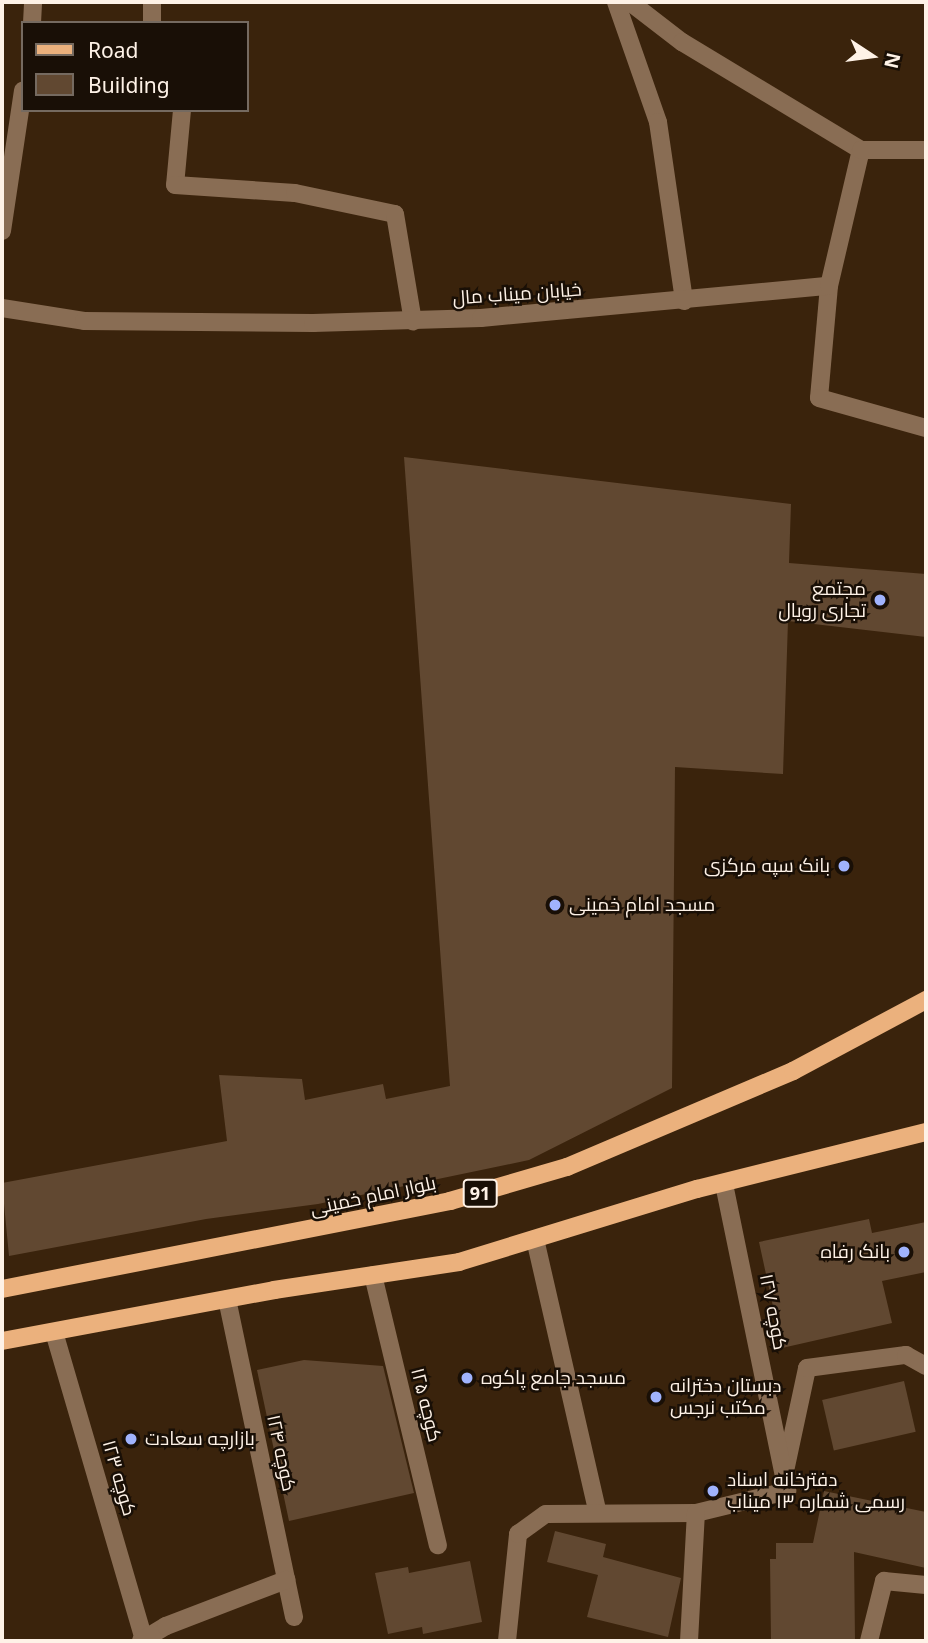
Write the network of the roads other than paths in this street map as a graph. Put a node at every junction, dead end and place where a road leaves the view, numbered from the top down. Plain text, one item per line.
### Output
1 (33, 2) edge
2 (152, 2) edge
3 (616, 2) edge
4 (630, 2) edge
5 (32, 21) edge
6 (152, 21) edge
7 (21, 104) edge
8 (182, 112) edge
9 (861, 150) junction
10 (926, 150) edge
11 (2, 231) edge
12 (829, 286) junction
13 (684, 301) junction
14 (2, 308) edge
15 (413, 321) junction
16 (926, 428) edge
17 (926, 1000) edge
18 (926, 1132) edge
19 (724, 1183) junction
20 (535, 1239) junction
21 (373, 1275) junction
22 (2, 1289) edge
23 (227, 1299) junction
24 (54, 1332) junction
25 (2, 1341) edge
26 (926, 1366) edge
27 (785, 1483) junction
28 (597, 1510) junction
29 (696, 1513) junction
30 (438, 1545) dead end
31 (286, 1580) junction
32 (926, 1585) edge
33 (294, 1616) dead end
34 (142, 1639) edge
35 (507, 1641) edge
36 (689, 1641) edge
37 (869, 1641) edge

1 - 5 street
2 - 6 street
3 - 13 street
4 - 9 street
7 - 11 street
8 - 15 street
9 - 10 street
9 - 12 street
12 - 13 street, خیابان میناب مال
12 - 16 street
13 - 15 street, خیابان میناب مال
14 - 15 street, خیابان میناب مال
17 - 22 main road, بلوار امام خمینی / 91
18 - 19 main road
19 - 20 main road
19 - 27 street, کوچه ۱۲۷
20 - 21 main road
20 - 28 street
21 - 23 main road
21 - 30 street, کوچه ۱۲۵
23 - 24 main road
23 - 31 street, کوچه ۱۲۴
24 - 25 main road
24 - 34 street, کوچه ۱۲۳
26 - 27 street
27 - 29 street
28 - 29 street
28 - 35 street
29 - 36 street
31 - 33 street, کوچه ۱۲۴
31 - 34 street
32 - 37 street

